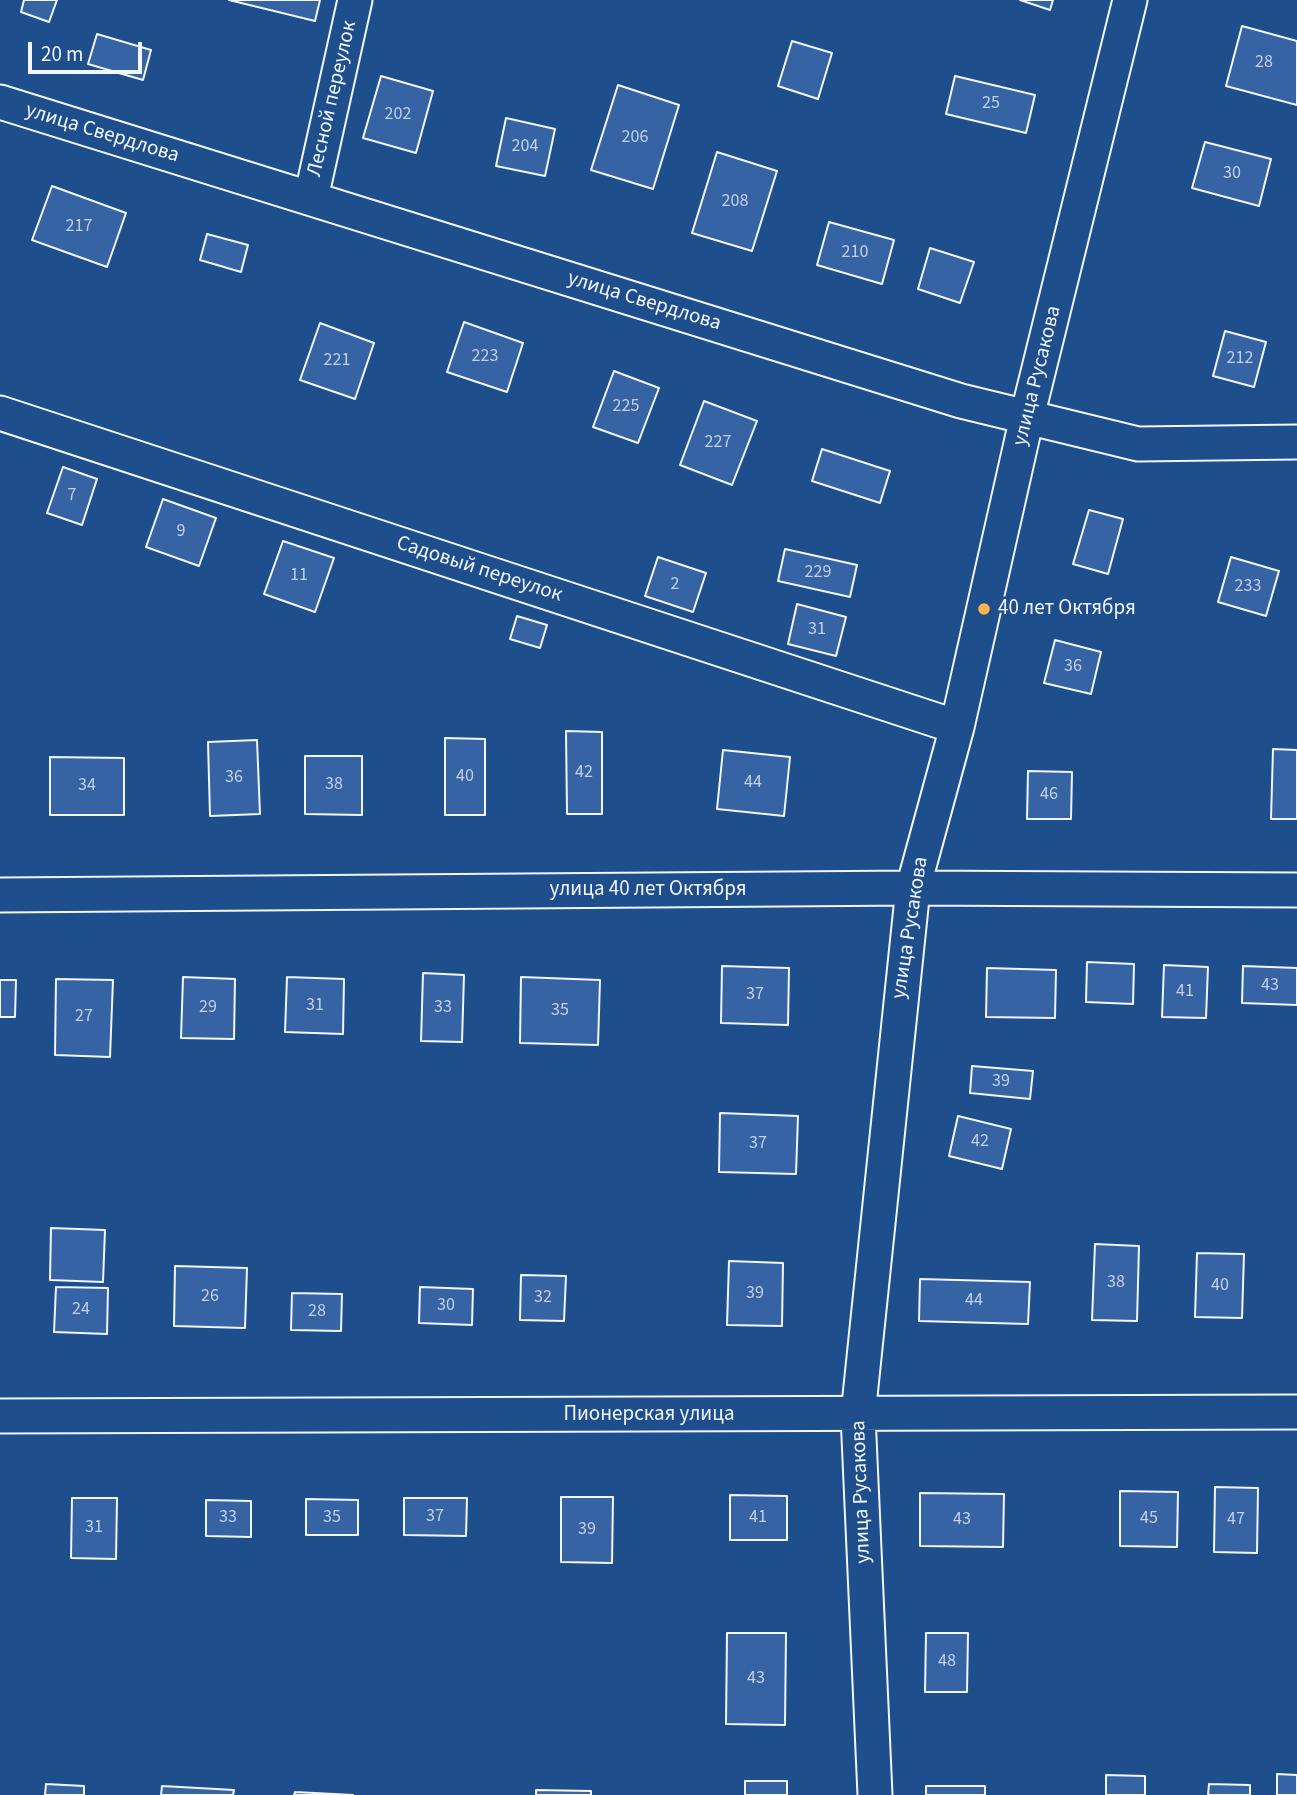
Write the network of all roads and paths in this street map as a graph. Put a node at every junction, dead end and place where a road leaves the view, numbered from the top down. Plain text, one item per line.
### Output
1 (355, 0) edge
2 (1130, 0) edge
3 (0, 102) edge
4 (311, 198) junction
5 (0, 413) edge
6 (1027, 417) junction
7 (1297, 442) edge
8 (957, 727) junction
9 (913, 888) junction
10 (1297, 890) edge
11 (0, 895) edge
12 (1297, 1412) edge
13 (858, 1415) junction
14 (0, 1416) edge
15 (875, 1795) edge

1 - 4 street, Лесной переулок
2 - 6 street, улица Русакова
3 - 4 street, улица Свердлова
4 - 6 street, улица Свердлова
5 - 8 street, Садовый переулок
6 - 7 street, улица Свердлова
6 - 8 street, улица Русакова
8 - 9 street, улица Русакова
9 - 10 street, улица 40 лет Октября
9 - 11 street, улица 40 лет Октября
9 - 13 street, улица Русакова
12 - 13 street, Пионерская улица
13 - 14 street, Пионерская улица
13 - 15 street, улица Русакова

